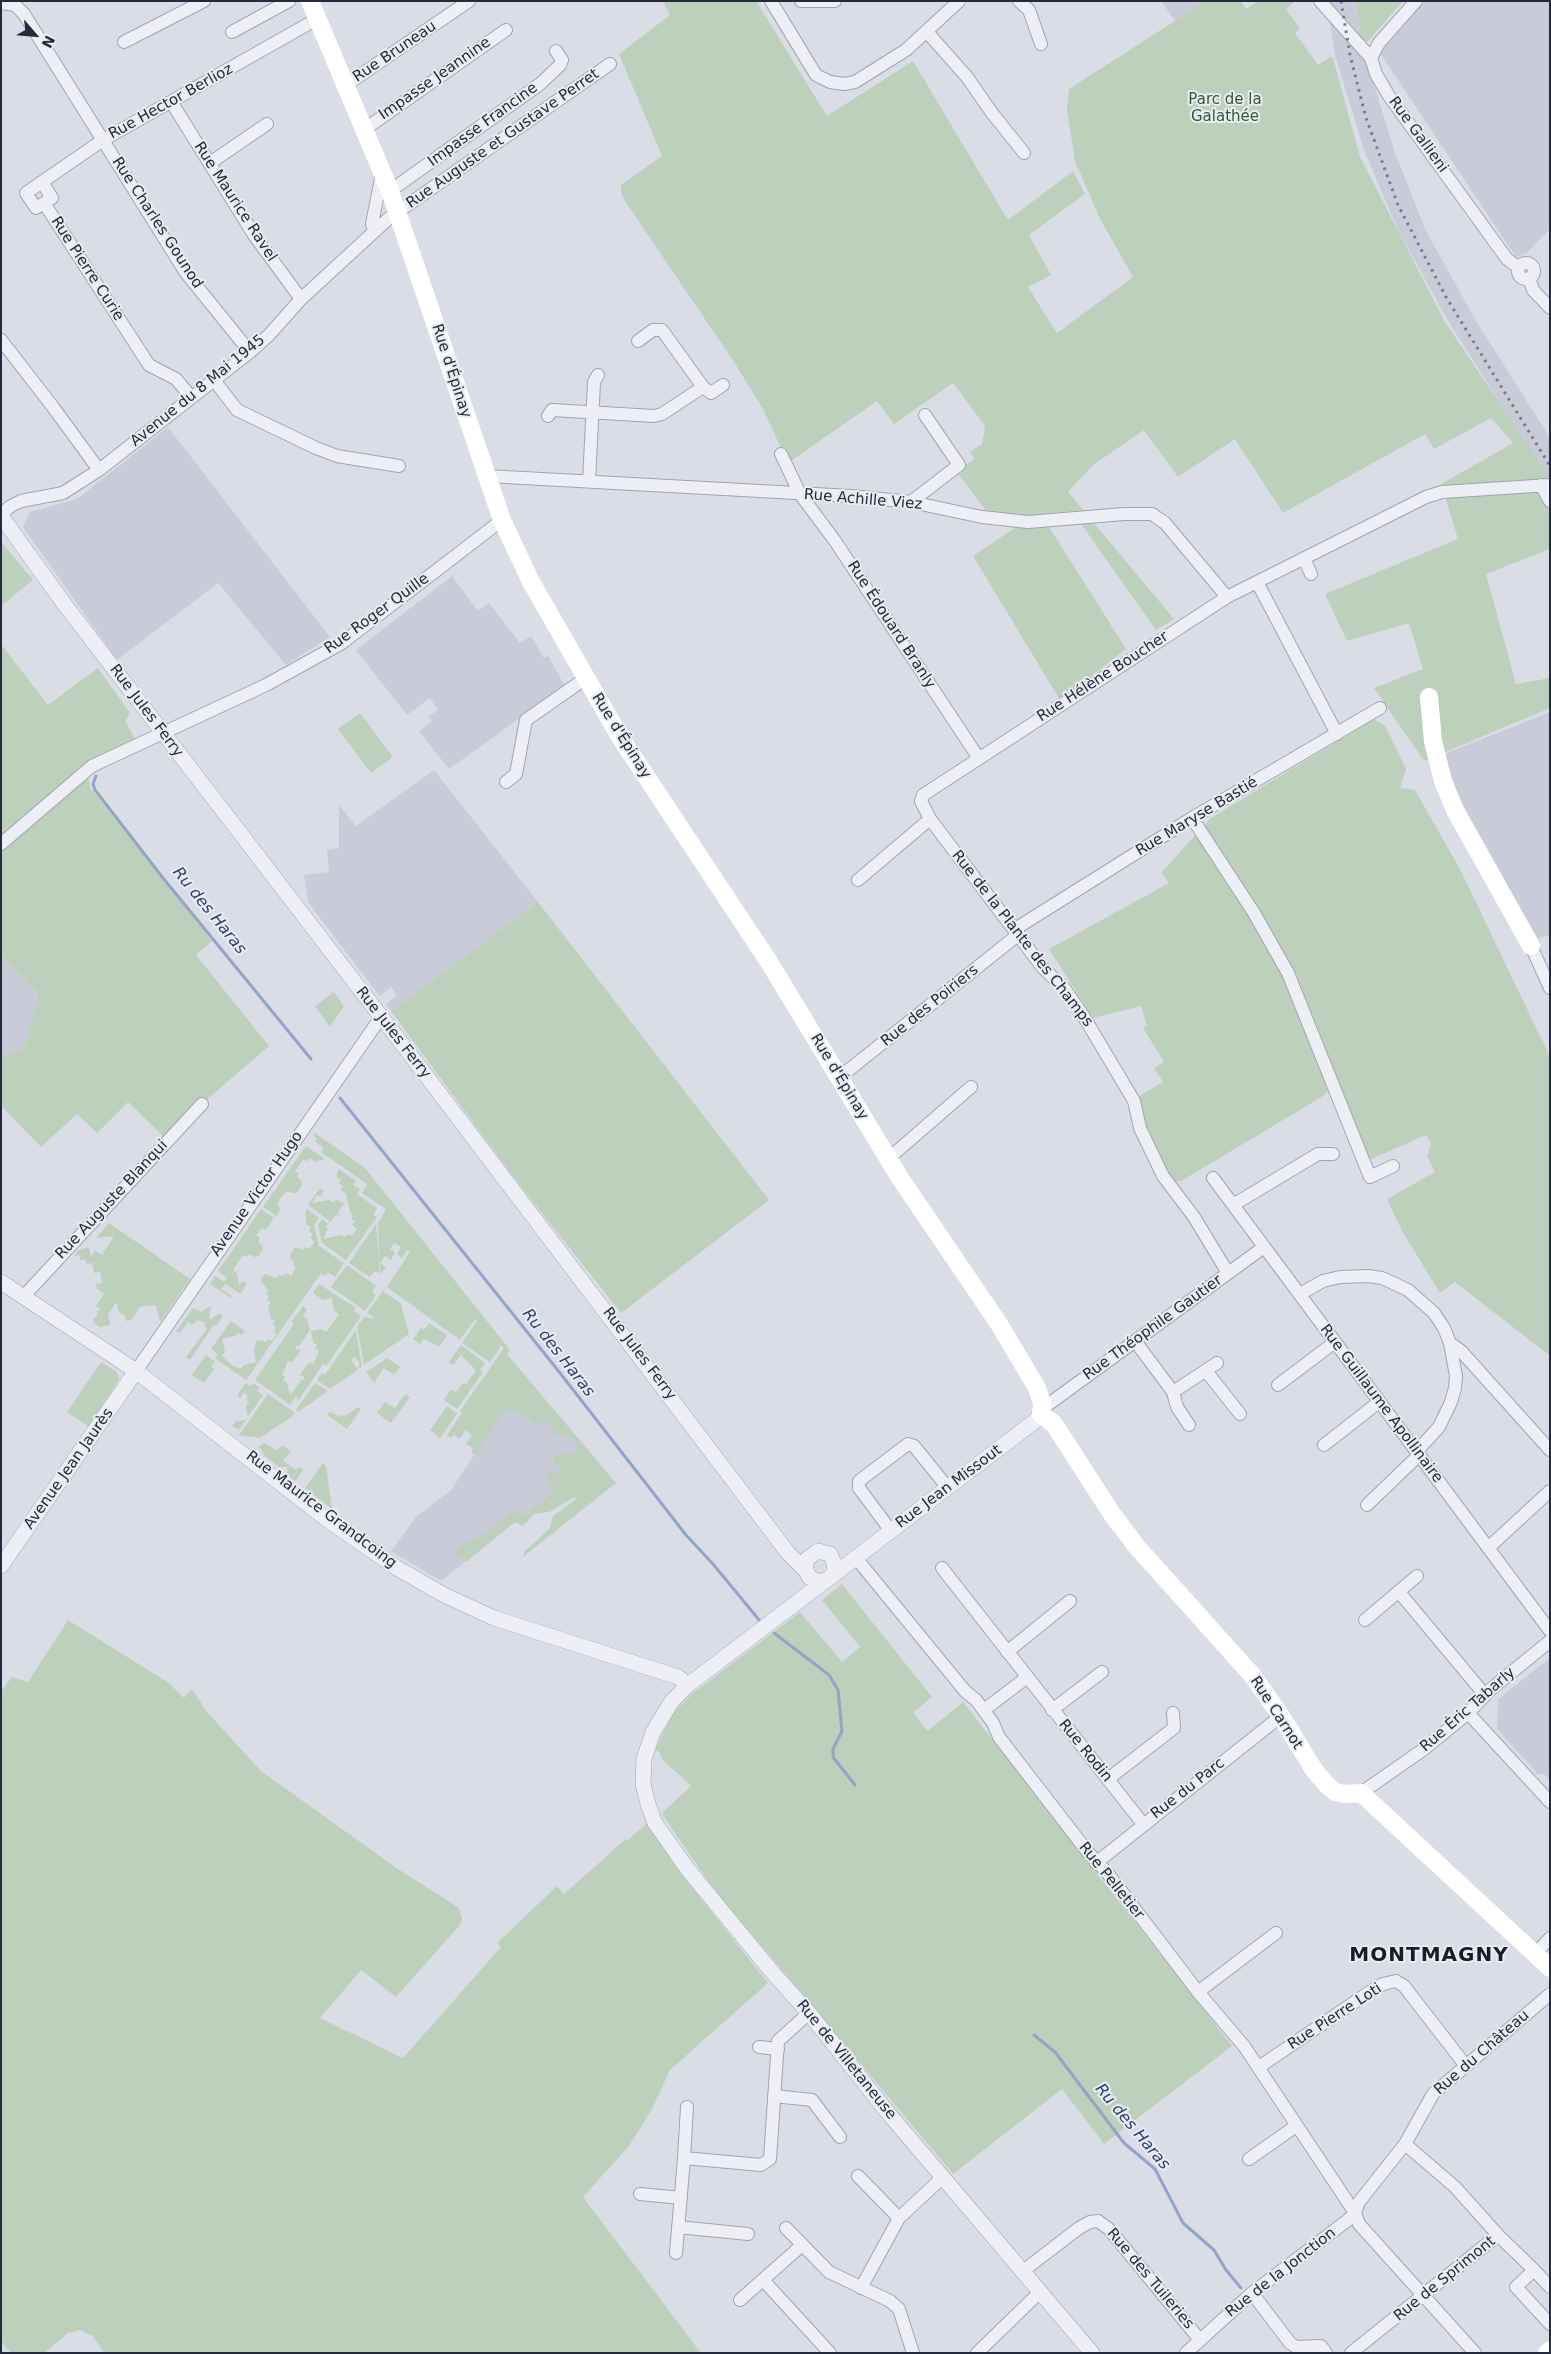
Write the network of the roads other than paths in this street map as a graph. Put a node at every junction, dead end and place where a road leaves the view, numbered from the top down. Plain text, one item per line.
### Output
1 (16, 1) edge
2 (204, 1) edge
3 (289, 1) edge
4 (310, 1) edge
5 (469, 1) edge
6 (770, 1) edge
7 (800, 1) edge
8 (835, 1) edge
9 (959, 1) edge
10 (1019, 1) edge
11 (1320, 1) edge
12 (1416, 1) edge
13 (1, 3) edge
14 (24, 14) junction
15 (317, 19) junction
16 (506, 30) dead end
17 (232, 32) dead end
18 (927, 32) junction
19 (124, 42) dead end
20 (1041, 44) dead end
21 (556, 51) dead end
22 (1371, 58) junction
23 (610, 64) dead end
24 (346, 85) junction
25 (172, 103) junction
26 (267, 124) dead end
27 (365, 129) junction
28 (103, 140) junction
29 (1024, 152) dead end
30 (210, 163) junction
31 (382, 171) junction
32 (42, 182) junction
33 (390, 191) junction
34 (44, 203) junction
35 (396, 213) junction
36 (374, 232) junction
37 (301, 299) junction
38 (1548, 303) edge
39 (1, 340) edge
40 (638, 341) dead end
41 (250, 352) junction
42 (598, 375) dead end
43 (214, 380) junction
44 (723, 385) dead end
45 (702, 387) junction
46 (192, 398) junction
47 (593, 412) junction
48 (925, 414) dead end
49 (548, 416) dead end
50 (781, 454) dead end
51 (399, 466) dead end
52 (99, 470) junction
53 (487, 476) junction
54 (589, 481) junction
55 (1545, 485) edge
56 (800, 494) junction
57 (1550, 501) edge
58 (911, 502) junction
59 (1, 515) edge
60 (502, 520) junction
61 (1304, 558) junction
62 (1311, 574) dead end
63 (1258, 582) junction
64 (1227, 597) junction
65 (586, 678) junction
66 (1429, 697) dead end
67 (1380, 708) dead end
68 (163, 733) junction
69 (1336, 734) junction
70 (978, 757) junction
71 (506, 782) dead end
72 (1192, 818) junction
73 (930, 819) junction
74 (1, 844) edge
75 (858, 880) dead end
76 (1017, 932) junction
77 (1531, 946) joint
78 (1550, 988) edge
79 (380, 1017) junction
80 (840, 1077) junction
81 (971, 1088) dead end
82 (202, 1104) dead end
83 (1333, 1154) dead end
84 (888, 1159) junction
85 (1393, 1166) dead end
86 (1212, 1178) dead end
87 (1233, 1206) junction
88 (1264, 1247) junction
89 (1228, 1273) junction
90 (1, 1282) edge
91 (1300, 1294) junction
92 (23, 1297) junction
93 (1135, 1341) junction
94 (1335, 1342) junction
95 (1450, 1343) junction
96 (1217, 1363) dead end
97 (136, 1371) junction
98 (1206, 1371) junction
99 (1480, 1373) junction
100 (1456, 1381) junction
101 (1278, 1385) dead end
102 (1173, 1392) junction
103 (1379, 1402) junction
104 (1041, 1411) junction
105 (1240, 1414) dead end
106 (1189, 1425) dead end
107 (1324, 1445) dead end
108 (1550, 1450) edge
109 (1418, 1453) junction
110 (948, 1488) junction
111 (1550, 1491) edge
112 (1368, 1505) dead end
113 (891, 1531) junction
114 (1488, 1548) junction
115 (785, 1549) junction
116 (811, 1554) junction
117 (831, 1556) junction
118 (856, 1558) junction
119 (1, 1566) edge
120 (942, 1568) dead end
121 (819, 1576) junction
122 (1418, 1576) dead end
123 (1399, 1592) junction
124 (1070, 1601) dead end
125 (1365, 1620) dead end
126 (1550, 1631) edge
127 (1550, 1641) edge
128 (1007, 1652) junction
129 (1102, 1672) dead end
130 (1026, 1678) junction
131 (688, 1686) junction
132 (1485, 1695) junction
133 (984, 1710) junction
134 (1052, 1710) junction
135 (1174, 1713) dead end
136 (1468, 1713) junction
137 (1281, 1716) junction
138 (647, 1748) joint
139 (1108, 1779) junction
140 (1361, 1793) junction
141 (1550, 1802) edge
142 (1143, 1824) junction
143 (1096, 1862) junction
144 (1276, 1933) dead end
145 (1550, 1938) edge
146 (1535, 1954) junction
147 (1550, 1968) edge
148 (1198, 1992) junction
149 (1550, 1994) edge
150 (809, 2013) junction
151 (759, 2047) dead end
152 (778, 2049) junction
153 (1466, 2066) junction
154 (1259, 2067) junction
155 (774, 2096) junction
156 (687, 2107) dead end
157 (1296, 2126) junction
158 (840, 2136) dead end
159 (1405, 2144) junction
160 (684, 2158) junction
161 (1249, 2159) dead end
162 (858, 2176) dead end
163 (943, 2177) junction
164 (640, 2194) dead end
165 (681, 2198) junction
166 (1355, 2213) junction
167 (899, 2218) junction
168 (678, 2227) junction
169 (786, 2228) dead end
170 (748, 2234) dead end
171 (1498, 2235) junction
172 (801, 2246) junction
173 (676, 2253) dead end
174 (1534, 2270) junction
175 (1023, 2271) junction
176 (763, 2280) junction
177 (1550, 2287) edge
178 (861, 2288) junction
179 (1041, 2291) junction
180 (1252, 2293) junction
181 (1424, 2296) junction
182 (740, 2300) dead end
183 (1550, 2324) edge
184 (1200, 2340) junction
185 (830, 2353) edge
186 (912, 2353) edge
187 (977, 2353) edge
188 (1092, 2353) edge
189 (1186, 2353) edge
190 (1326, 2353) edge
191 (1351, 2353) edge
192 (1476, 2353) edge

1 - 14 street, Rue Hector Berlioz
2 - 19 street
3 - 17 street
4 - 15 main road, Rue d'Épinay
5 - 24 street, Rue Bruneau
6 - 18 street
7 - 8 street
9 - 18 street
10 - 20 street
11 - 22 street, Rue Gallieni
12 - 22 street
13 - 14 street
14 - 28 street, Rue Hector Berlioz
15 - 24 main road, Rue d'Épinay
15 - 25 street, Rue Hector Berlioz
16 - 27 street, Impasse Jeannine
18 - 29 street
21 - 33 street, Impasse Francine
22 - 38 street, Rue Gallieni
23 - 35 street, Rue Auguste et Gustave Perret
24 - 27 main road, Rue d'Épinay
25 - 28 street, Rue Hector Berlioz
25 - 30 street, Rue Maurice Ravel
26 - 30 street
27 - 31 main road, Rue d'Épinay
28 - 32 street, Rue Pierre Curie
28 - 41 street, Rue Charles Gounod
30 - 37 street, Rue Maurice Ravel
31 - 33 main road, Rue d'Épinay
31 - 36 street
32 - 34 street
32 - 34 street, Rue Pierre Curie
33 - 35 main road, Rue d'Épinay
34 - 46 street, Rue Pierre Curie
35 - 36 street, Avenue du 8 Mai 1945
35 - 53 main road, Rue d'Épinay
36 - 37 street, Avenue du 8 Mai 1945
37 - 41 street, Avenue du 8 Mai 1945
39 - 52 street
40 - 45 street
41 - 43 street, Avenue du 8 Mai 1945
42 - 47 street
43 - 46 street, Avenue du 8 Mai 1945
43 - 51 street
44 - 45 street
45 - 47 street
46 - 52 street, Avenue du 8 Mai 1945
47 - 49 street
47 - 54 street
48 - 58 street
50 - 56 street, Rue Édouard Branly
52 - 59 street, Avenue du 8 Mai 1945
53 - 54 street, Rue Achille Viez
53 - 60 main road, Rue d'Épinay
54 - 56 street, Rue Achille Viez
55 - 57 street
55 - 61 street
56 - 58 street, Rue Achille Viez
56 - 70 street, Rue Édouard Branly
58 - 64 street, Rue Achille Viez
59 - 68 street, Rue Jules Ferry
60 - 65 main road, Rue d'Épinay
60 - 68 street, Rue Roger Quille
61 - 62 street
61 - 63 street
63 - 64 street
63 - 69 street
64 - 70 street, Rue Hélène Boucher
65 - 71 street
65 - 80 main road, Rue d'Épinay
66 - 77 main road
67 - 69 street, Rue Maryse Bastié
68 - 74 street, Rue Roger Quille
68 - 79 street, Rue Jules Ferry
69 - 72 street, Rue Maryse Bastié
70 - 73 street, Rue de la Plante des Champs
72 - 76 street, Rue Maryse Bastié
72 - 85 street
73 - 75 street
73 - 76 street, Rue de la Plante des Champs
76 - 80 street, Rue des Poiriers
76 - 89 street, Rue de la Plante des Champs
77 - 78 street
79 - 97 street, Avenue Victor Hugo
79 - 115 street, Rue Jules Ferry
80 - 84 main road, Rue d'Épinay
81 - 84 street
82 - 92 street, Rue Auguste Blanqui
83 - 87 street
84 - 104 main road, Rue d'Épinay
86 - 87 street, Rue Guillaume Apollinaire
87 - 88 street, Rue Guillaume Apollinaire
88 - 89 street, Rue Théophile Gautier
88 - 91 street, Rue Guillaume Apollinaire
89 - 93 street, Rue Théophile Gautier
90 - 92 street, Rue Maurice Grandcoing
91 - 94 street, Rue Guillaume Apollinaire
91 - 95 street
92 - 97 street, Rue Maurice Grandcoing
93 - 102 street
93 - 104 street, Rue Théophile Gautier
94 - 101 street
94 - 103 street, Rue Guillaume Apollinaire
95 - 99 street
95 - 100 street
96 - 98 street
97 - 119 street, Avenue Jean Jaurès
97 - 131 street, Rue Maurice Grandcoing
98 - 102 street
98 - 105 street
99 - 100 street
99 - 108 street
100 - 109 street
102 - 106 street
103 - 107 street
103 - 109 street, Rue Guillaume Apollinaire
104 - 110 street, Rue Jean Missout
104 - 137 main road, Rue Carnot
109 - 112 street
109 - 114 street, Rue Guillaume Apollinaire
110 - 113 street, Rue Jean Missout
110 - 113 street
111 - 114 street
113 - 118 street, Rue Jean Missout
114 - 126 street, Rue Guillaume Apollinaire
115 - 116 street
115 - 121 street, Rue Jules Ferry
116 - 117 street
116 - 121 street
117 - 118 street
117 - 121 street
118 - 121 street, Rue Jean Missout
118 - 133 street, Rue Pelletier
120 - 128 street, Rue Rodin
121 - 131 street, Rue Jean Missout
122 - 123 street
123 - 125 street
123 - 132 street
124 - 128 street
127 - 132 street, Rue Éric Tabarly
128 - 130 street, Rue Rodin
129 - 134 street
130 - 133 street
130 - 134 street, Rue Rodin
131 - 138 street, Rue Jean Missout
132 - 136 street, Rue Éric Tabarly
133 - 143 street, Rue Pelletier
134 - 139 street, Rue Rodin
135 - 139 street
136 - 140 street, Rue Éric Tabarly
136 - 141 street
137 - 140 main road, Rue Carnot
137 - 142 street, Rue du Parc
138 - 150 street, Rue de Villetaneuse
139 - 142 street, Rue Rodin
140 - 146 main road
142 - 143 street, Rue du Parc
143 - 148 street, Rue Pelletier
144 - 148 street
145 - 146 street
146 - 147 main road
148 - 154 street, Rue Pelletier
149 - 153 street, Rue du Château
150 - 152 street
150 - 163 street, Rue de Villetaneuse
151 - 152 street
152 - 155 street
153 - 154 street, Rue Pierre Loti
153 - 159 street, Rue du Château
154 - 157 street, Rue Pelletier
155 - 158 street
155 - 160 street
156 - 160 street
157 - 161 street
157 - 166 street, Rue Pelletier
159 - 166 street, Rue du Château
159 - 171 street
160 - 165 street
162 - 167 street
163 - 167 street
163 - 175 street, Rue de Villetaneuse
164 - 165 street
165 - 168 street
166 - 180 street, Rue de la Jonction
166 - 181 street, Rue Pelletier
167 - 178 street
168 - 170 street
168 - 173 street
169 - 172 street
171 - 174 street, Rue de Sprimont
171 - 181 street, Rue de Sprimont
172 - 176 street
172 - 178 street
174 - 177 street, Rue de Sprimont
174 - 183 street
175 - 179 street, Rue de Villetaneuse
175 - 184 street, Rue des Tuileries
176 - 182 street
176 - 185 street
178 - 186 street
179 - 187 street
179 - 188 street, Rue de Villetaneuse
180 - 184 street, Rue de la Jonction
180 - 190 street
181 - 191 street, Rue de Sprimont
181 - 192 street, Rue Pelletier
184 - 189 street, Rue de la Jonction

